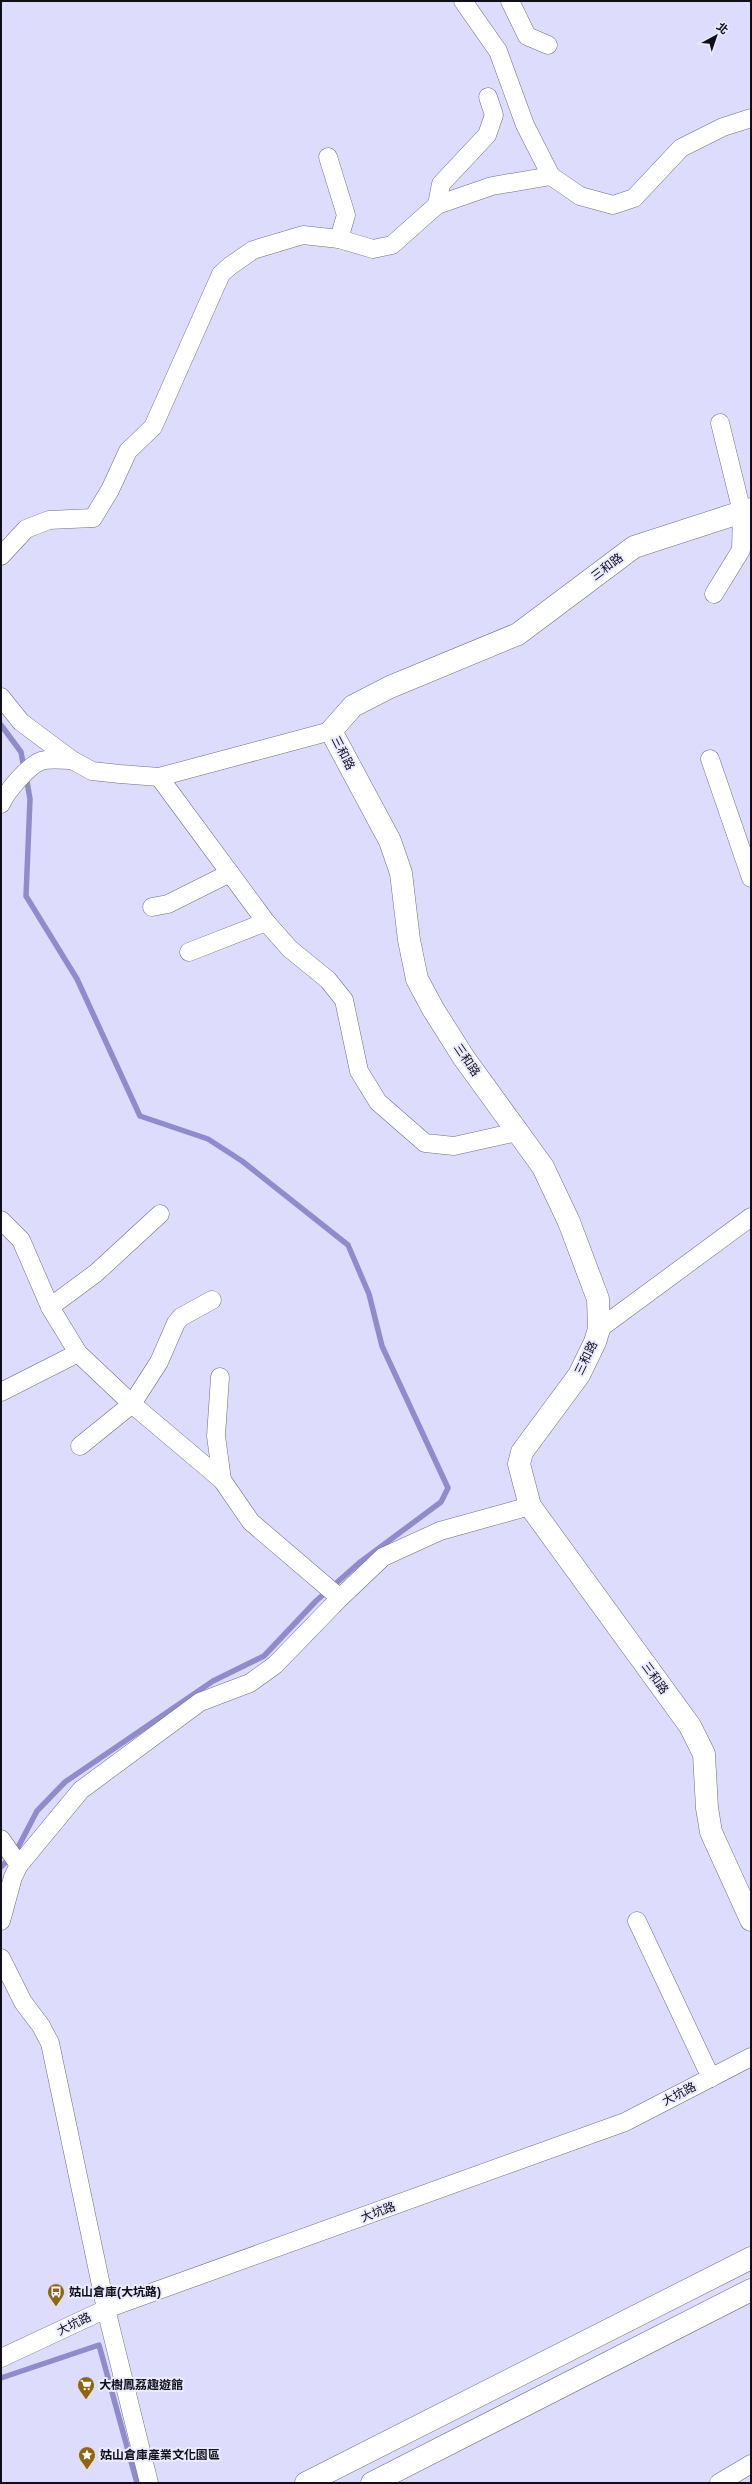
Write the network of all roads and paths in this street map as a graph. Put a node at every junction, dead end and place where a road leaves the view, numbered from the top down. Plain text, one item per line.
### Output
1 (463, 1) edge
2 (510, 1) edge
3 (548, 45) dead end
4 (488, 97) dead end
5 (751, 118) edge
6 (328, 158) dead end
7 (551, 176) junction
8 (437, 205) junction
9 (339, 239) junction
10 (720, 423) dead end
11 (747, 510) edge
12 (1, 556) edge
13 (714, 594) dead end
14 (1, 697) edge
15 (331, 731) junction
16 (710, 759) dead end
17 (72, 760) junction
18 (159, 777) junction
19 (1, 804) edge
20 (230, 873) junction
21 (751, 878) edge
22 (152, 907) dead end
23 (266, 922) junction
24 (189, 952) dead end
25 (517, 1132) junction
26 (160, 1214) dead end
27 (751, 1217) edge
28 (1, 1220) edge
29 (212, 1300) dead end
30 (50, 1307) junction
31 (599, 1329) junction
32 (78, 1353) junction
33 (220, 1377) dead end
34 (1, 1392) edge
35 (132, 1404) junction
36 (80, 1446) dead end
37 (222, 1480) junction
38 (530, 1506) junction
39 (340, 1598) junction
40 (1, 1839) edge
41 (11, 1875) edge
42 (751, 1920) edge
43 (1, 1921) edge
44 (637, 1921) dead end
45 (1, 1958) edge
46 (751, 2057) edge
47 (711, 2078) junction
48 (751, 2258) edge
49 (751, 2290) edge
50 (106, 2308) junction
51 (1, 2358) edge
52 (751, 2464) edge
53 (149, 2483) edge
54 (306, 2483) edge
55 (372, 2483) edge
56 (719, 2483) edge

1 - 7 street
2 - 3 street
4 - 8 street
5 - 7 street
6 - 9 street
7 - 8 street
8 - 9 street
9 - 12 street
10 - 11 street
11 - 13 street
11 - 15 main road, 三和路
14 - 17 street, 三和路
15 - 18 street, 三和路
15 - 25 main road, 三和路
16 - 21 street
17 - 18 street, 三和路
17 - 19 street
18 - 20 street
20 - 22 street
20 - 23 street
23 - 24 street
23 - 25 street
25 - 31 main road, 三和路
26 - 30 street
27 - 31 street
28 - 30 street
29 - 35 street
30 - 32 street
31 - 38 main road, 三和路
32 - 34 street
32 - 35 street
33 - 37 street
35 - 36 street
35 - 37 street
37 - 39 street
38 - 39 street
38 - 42 main road, 三和路
39 - 41 street
40 - 41 street
41 - 43 street
44 - 47 street
45 - 50 street
46 - 47 street, 大坑路
47 - 50 street, 大坑路
48 - 54 main road
49 - 55 main road
50 - 51 street, 大坑路
50 - 53 street
52 - 56 street

